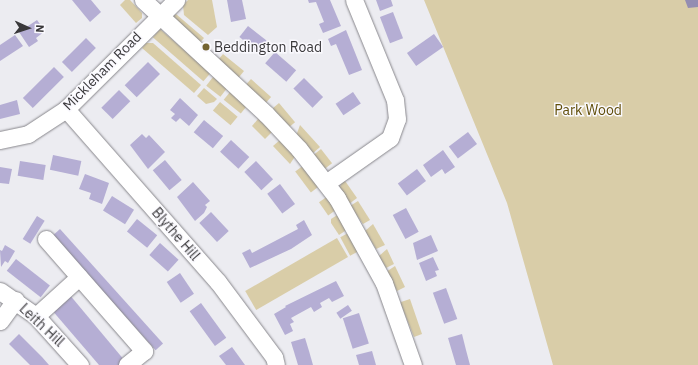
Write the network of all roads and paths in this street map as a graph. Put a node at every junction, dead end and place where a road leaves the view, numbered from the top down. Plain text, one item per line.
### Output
1 (143, 0) edge
2 (176, 0) edge
3 (354, 0) edge
4 (157, 16) junction
5 (66, 109) junction
6 (0, 140) edge
7 (326, 184) junction
8 (46, 239) dead end
9 (79, 277) junction
10 (0, 291) edge
11 (15, 300) junction
12 (36, 316) junction
13 (0, 321) edge
14 (80, 365) edge
15 (127, 365) edge
16 (276, 365) edge
17 (413, 365) edge

1 - 4 street
2 - 4 street
3 - 7 street
4 - 5 street, Mickleham Road
4 - 7 street
5 - 6 street, Mickleham Road
5 - 16 street, Blythe Hill
7 - 17 street
8 - 9 street
9 - 12 street
9 - 15 street
10 - 11 street, Leith Hill
11 - 12 street, Leith Hill
11 - 13 street
12 - 14 street, Leith Hill

